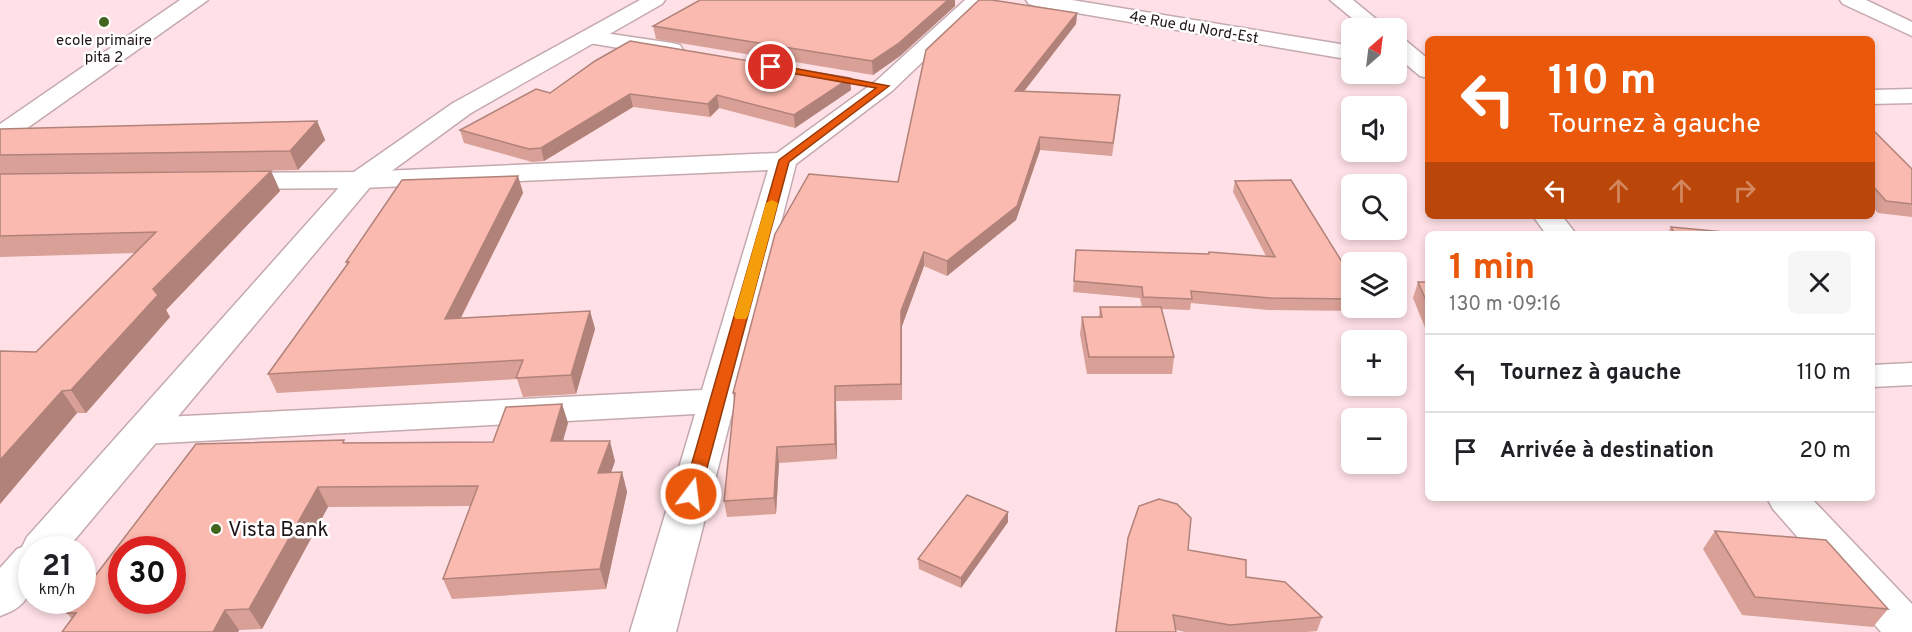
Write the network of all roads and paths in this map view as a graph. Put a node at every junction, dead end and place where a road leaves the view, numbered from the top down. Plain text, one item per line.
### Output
1 (198, 0) edge
2 (655, 0) edge
3 (977, 0) edge
4 (1036, 0) edge
5 (1340, 0) edge
6 (1850, 0) edge
7 (1363, 18) edge
8 (1912, 30) edge
9 (591, 37) junction
10 (1341, 51) edge
11 (1407, 53) edge
12 (697, 54) edge
13 (1407, 64) edge
14 (1425, 67) edge
15 (1425, 68) edge
16 (849, 80) edge
17 (884, 86) junction
18 (1912, 96) edge
19 (1875, 97) edge
20 (0, 136) edge
21 (784, 160) junction
22 (361, 180) junction
23 (209, 181) edge
24 (1549, 219) edge
25 (1559, 231) edge
26 (1912, 374) edge
27 (1875, 376) edge
28 (717, 401) junction
29 (144, 431) junction
30 (1790, 501) edge
31 (53, 536) edge
32 (18, 577) edge
33 (0, 598) edge
34 (653, 632) edge
35 (1909, 632) edge

1 - 20 main road
2 - 9 main road
3 - 17 main road
4 - 10 main road, 4e Rue du Nord-Est
5 - 7 main road
6 - 8 main road
9 - 12 main road
9 - 22 main road
11 - 14 main road
13 - 15 main road
16 - 17 main road
17 - 21 main road
18 - 19 main road
21 - 22 main road
21 - 28 main road
22 - 23 main road
22 - 29 main road
24 - 25 main road
26 - 27 main road
28 - 29 main road
28 - 34 main road
29 - 31 main road
30 - 35 main road
32 - 33 main road

